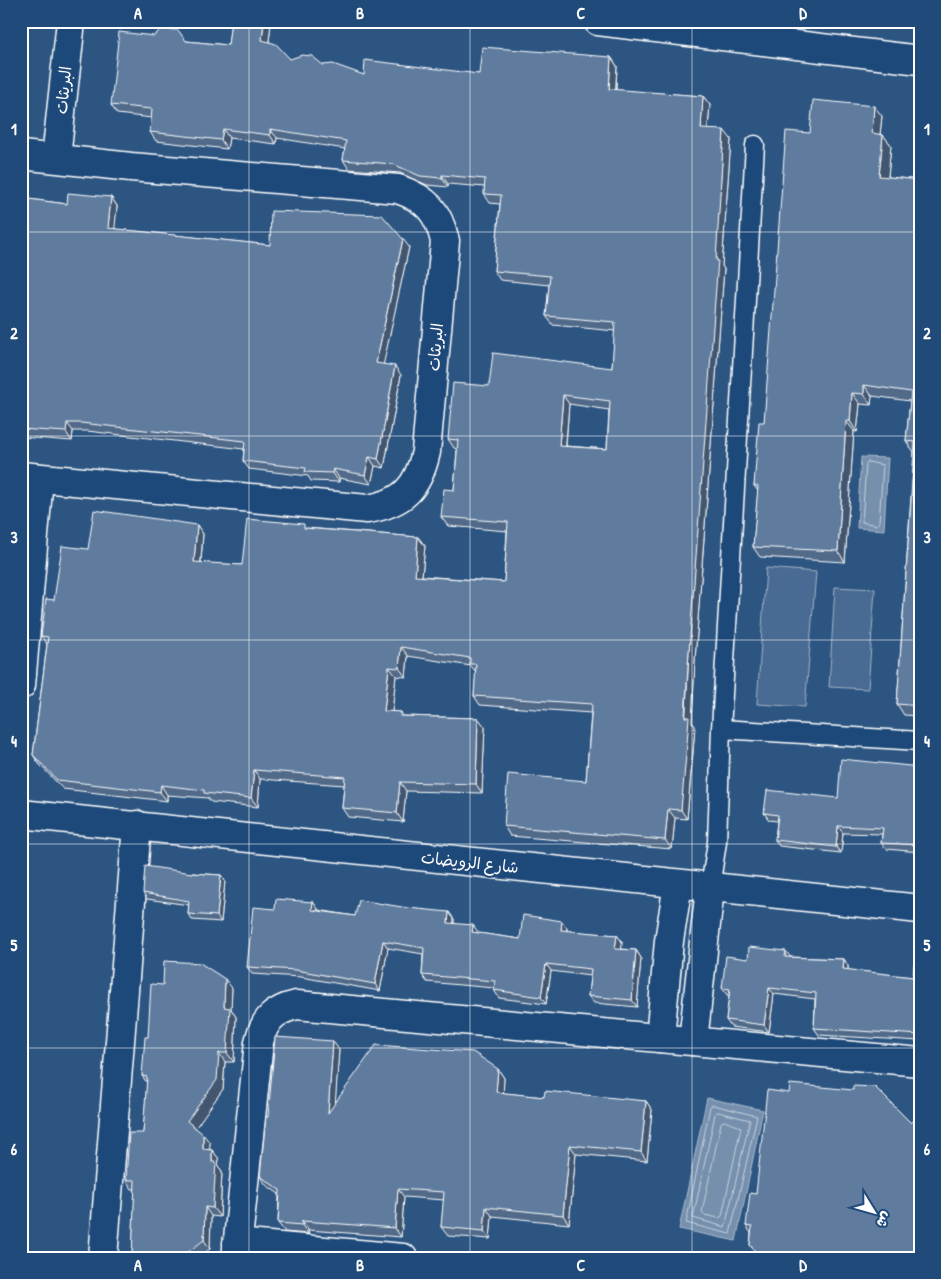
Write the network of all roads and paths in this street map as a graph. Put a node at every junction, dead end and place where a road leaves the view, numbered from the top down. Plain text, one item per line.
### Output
1 (70, 21) edge
2 (598, 21) edge
3 (920, 60) edge
4 (755, 145) dead end
5 (21, 155) edge
6 (56, 158) junction
7 (30, 477) edge
8 (21, 685) edge
9 (721, 730) junction
10 (920, 740) edge
11 (21, 814) edge
12 (137, 825) junction
13 (678, 884) junction
14 (710, 888) junction
15 (920, 909) edge
16 (660, 1038) junction
17 (693, 1041) junction
18 (920, 1062) edge
19 (237, 1250) edge
20 (103, 1258) edge
21 (403, 1258) edge

1 - 6 street, البريثات
2 - 3 street
4 - 9 lane
5 - 6 street, البريثات
6 - 7 street, البريثات
7 - 8 street, البريثات
9 - 10 lane
9 - 14 lane
11 - 12 street, شارع الرويضات
12 - 13 street, شارع الرويضات
12 - 20 street
13 - 14 street, شارع الرويضات
13 - 16 street
14 - 15 street, شارع الرويضات
14 - 17 street
16 - 17 street
16 - 19 street
17 - 18 street
19 - 21 street

